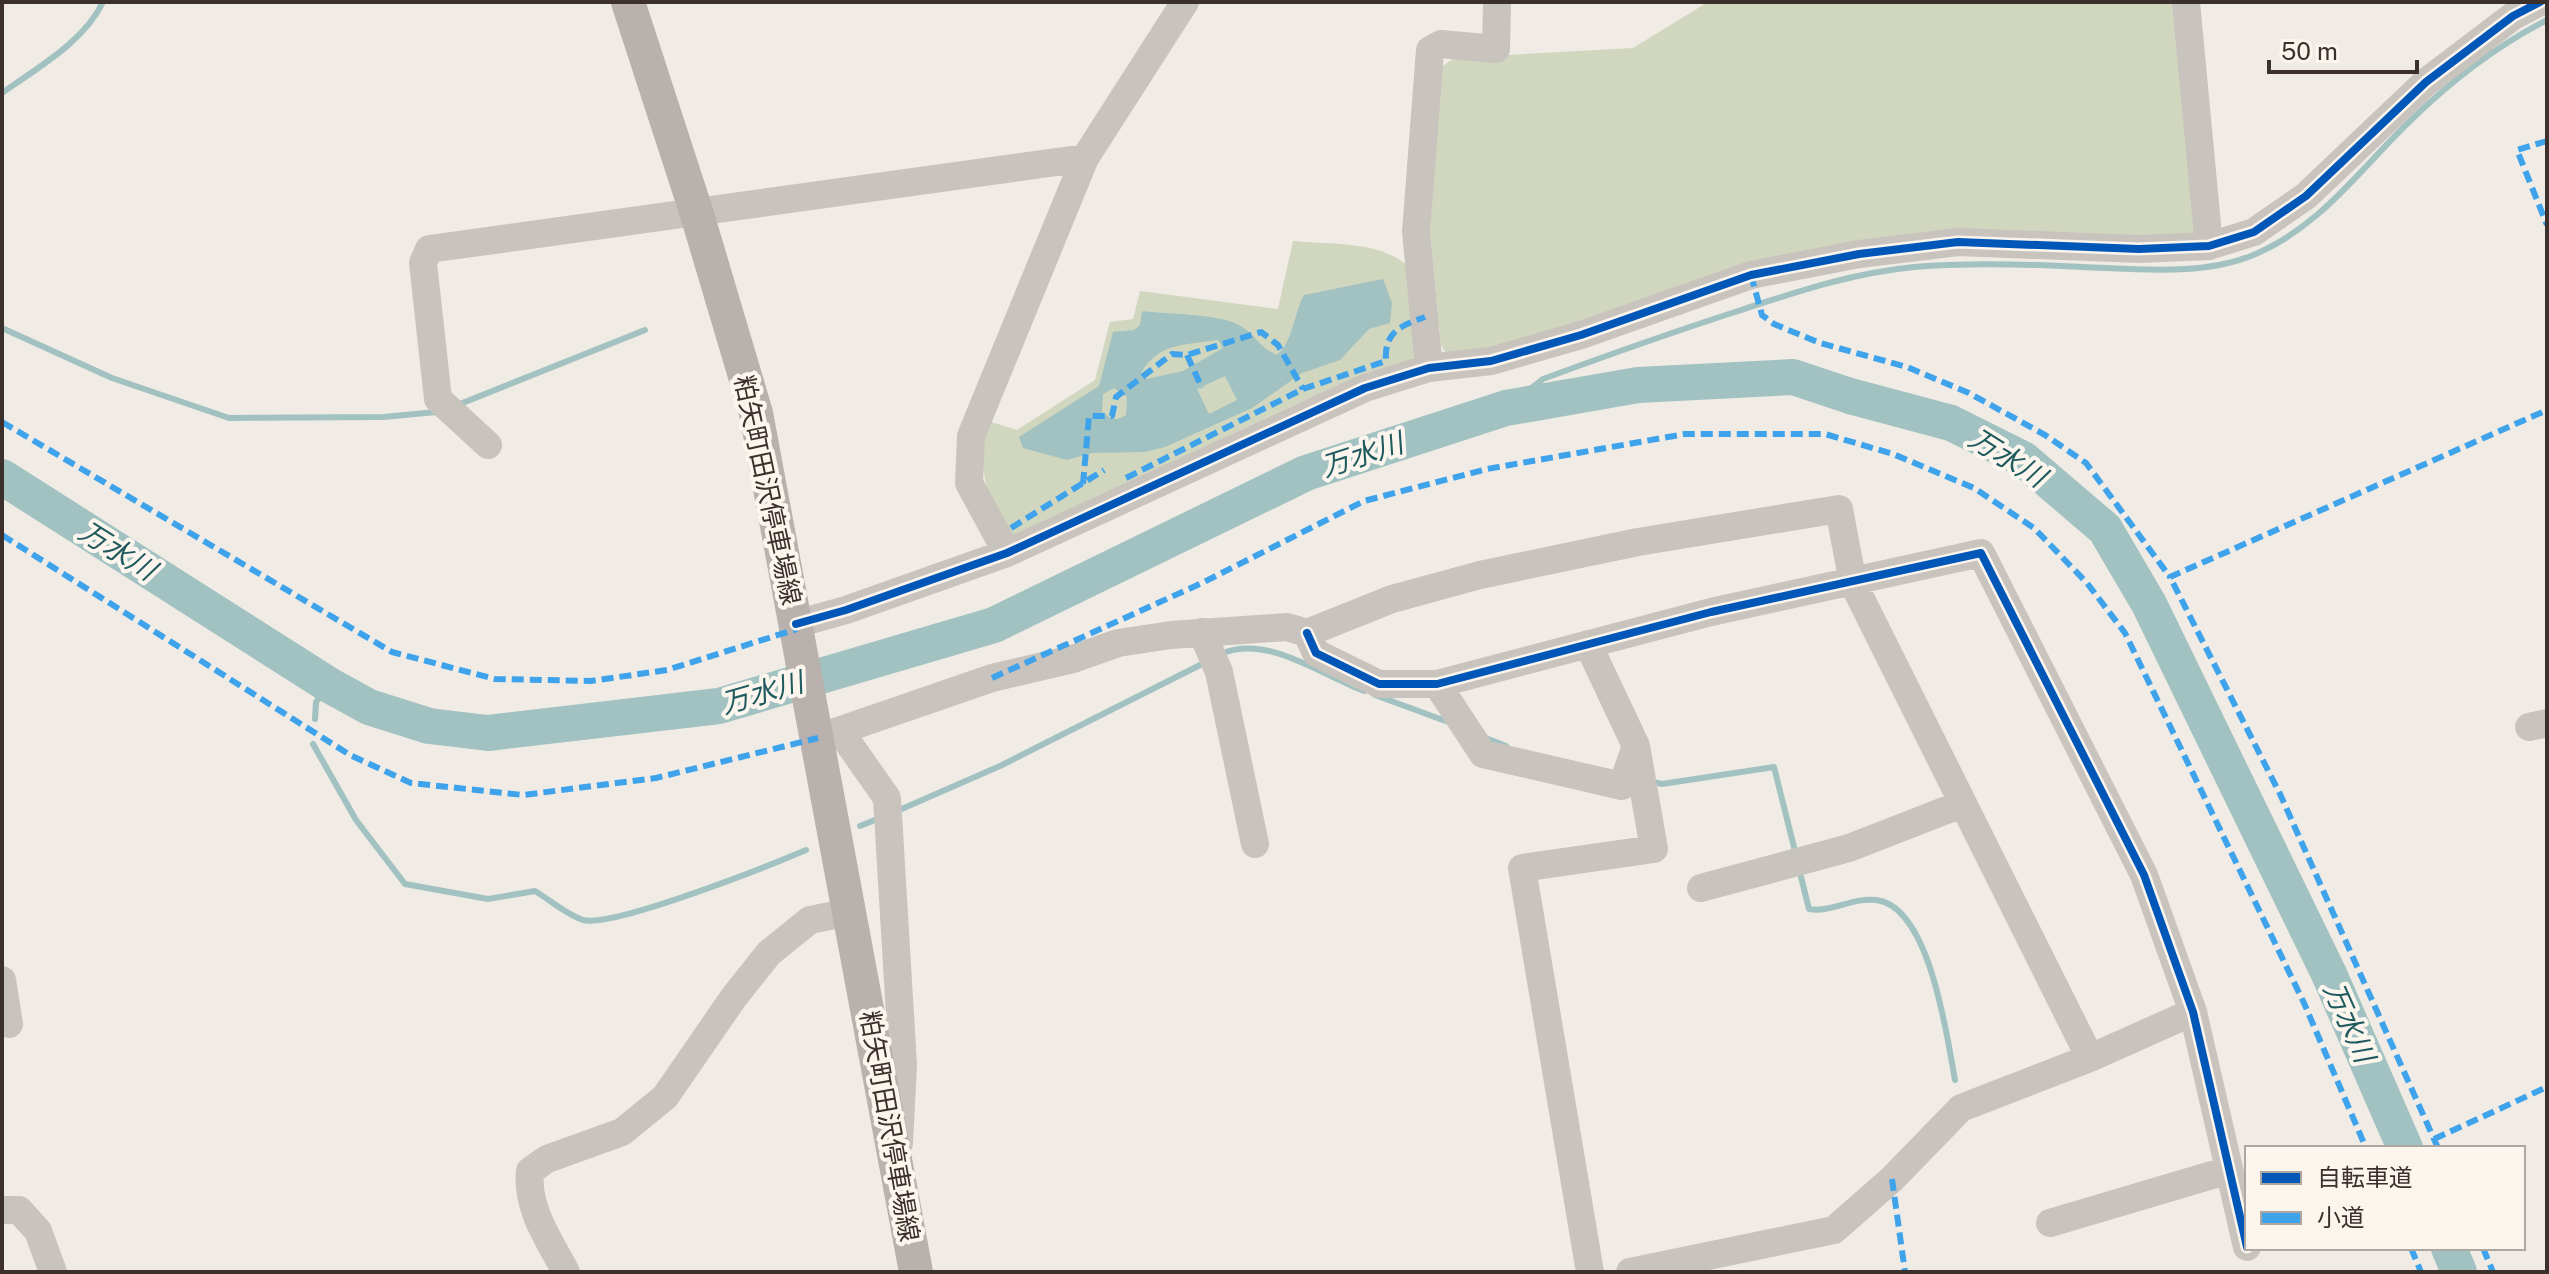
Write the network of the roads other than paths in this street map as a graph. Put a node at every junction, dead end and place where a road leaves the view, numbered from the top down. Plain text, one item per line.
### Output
1 (628, 2) edge
2 (1185, 2) edge
3 (1497, 2) edge
4 (2186, 2) edge
5 (2540, 2) edge
6 (1085, 158) junction
7 (696, 211) junction
8 (2209, 246) junction
9 (1429, 368) junction
10 (488, 445) dead end
11 (1007, 553) junction
12 (1853, 583) junction
13 (798, 632) junction
14 (1307, 633) junction
15 (1588, 644) junction
16 (1208, 646) junction
17 (1437, 684) junction
18 (825, 731) junction
19 (1635, 769) junction
20 (1962, 804) junction
21 (1255, 844) dead end
22 (1701, 888) dead end
23 (850, 912) junction
24 (2, 980) edge
25 (2193, 1012) junction
26 (9, 1024) dead end
27 (2090, 1058) junction
28 (898, 1169) junction
29 (2229, 1170) junction
30 (2, 1210) edge
31 (2050, 1223) dead end
32 (2245, 1238) edge
33 (2248, 1250) edge
34 (53, 1272) edge
35 (566, 1272) edge
36 (916, 1272) edge
37 (1590, 1272) edge
38 (1630, 1272) edge
39 (2253, 1272) edge

1 - 7 main road, 粕矢町田沢停車場線
2 - 6 street
3 - 9 street
4 - 8 street
5 - 8 street
6 - 7 street
6 - 11 street
7 - 10 street
7 - 13 main road, 粕矢町田沢停車場線
8 - 9 street
9 - 11 street
11 - 13 street
12 - 14 street
12 - 15 street
12 - 20 street
12 - 25 street
13 - 18 main road, 粕矢町田沢停車場線
14 - 16 street
14 - 17 street
15 - 17 street
15 - 19 street
16 - 18 street
16 - 21 street
17 - 19 street
18 - 23 main road, 粕矢町田沢停車場線
18 - 28 street
19 - 37 street
20 - 22 street
20 - 27 street
23 - 28 main road, 粕矢町田沢停車場線
23 - 35 street
24 - 26 street
25 - 27 street
25 - 29 street
27 - 38 street
28 - 36 main road, 粕矢町田沢停車場線
29 - 31 street
29 - 32 street
30 - 34 street
33 - 39 street

